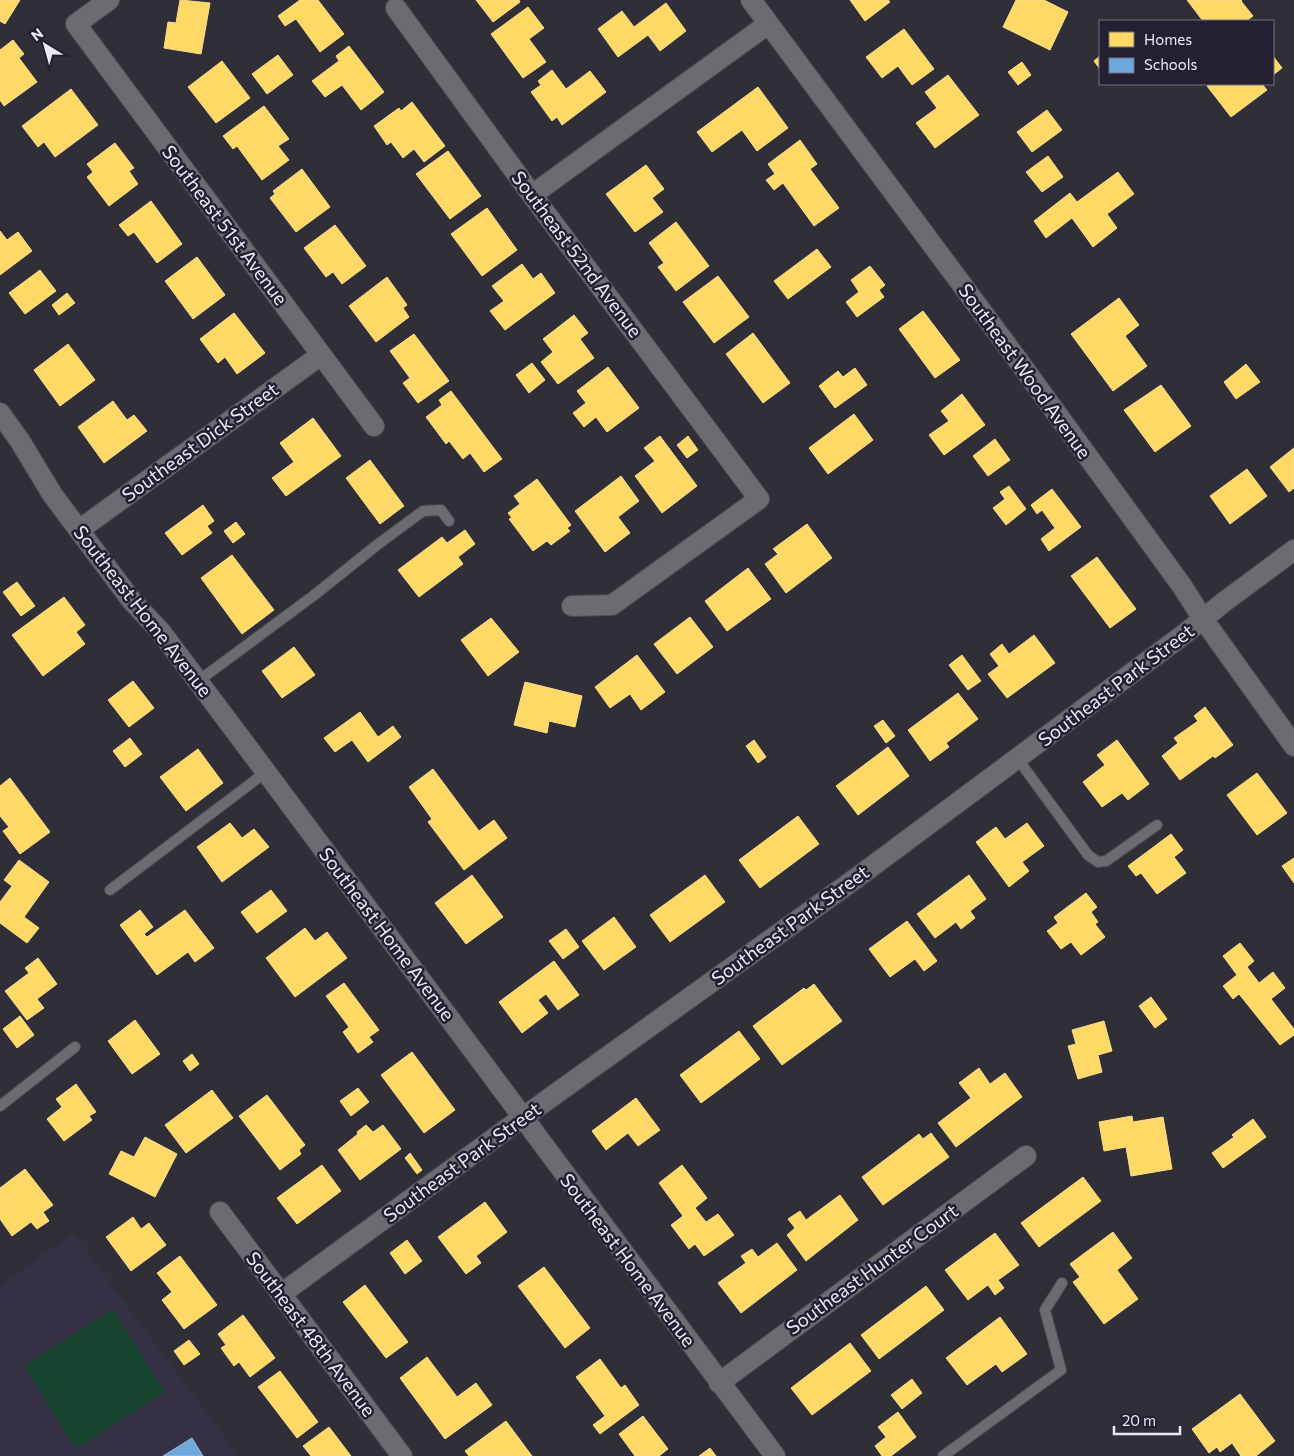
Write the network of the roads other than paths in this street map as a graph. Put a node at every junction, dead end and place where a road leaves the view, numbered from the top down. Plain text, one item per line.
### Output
1 (109, 0) edge
2 (751, 0) edge
3 (396, 8) dead end
4 (768, 24) junction
5 (532, 194) junction
6 (321, 355) junction
7 (0, 412) edge
8 (374, 426) dead end
9 (449, 521) dead end
10 (79, 530) junction
11 (1294, 550) edge
12 (572, 606) dead end
13 (1203, 619) junction
14 (197, 682) junction
15 (1294, 746) edge
16 (1017, 758) junction
17 (266, 772) junction
18 (1158, 825) dead end
19 (110, 890) dead end
20 (75, 1048) dead end
21 (0, 1106) edge
22 (523, 1118) junction
23 (1026, 1156) dead end
24 (220, 1212) dead end
25 (1062, 1283) dead end
26 (282, 1294) junction
27 (719, 1382) junction
28 (402, 1456) edge
29 (775, 1456) edge
30 (943, 1456) edge

1 - 6 street, Southeast 51st Avenue
2 - 4 street, Southeast Wood Avenue
3 - 5 street, Southeast 52nd Avenue
4 - 5 street
4 - 13 street, Southeast Wood Avenue
5 - 12 street, Southeast 52nd Avenue
6 - 8 street, Southeast 51st Avenue
6 - 10 street, Southeast Dick Street
7 - 10 street, Southeast Home Avenue
9 - 14 lane
10 - 14 street, Southeast Home Avenue
11 - 13 street, Southeast Park Street
13 - 15 street, Southeast Wood Avenue
13 - 16 street, Southeast Park Street
14 - 17 street, Southeast Home Avenue
16 - 18 lane
16 - 22 street, Southeast Park Street
17 - 19 lane
17 - 22 street, Southeast Home Avenue
20 - 21 lane
22 - 26 street, Southeast Park Street
22 - 27 street, Southeast Home Avenue
23 - 27 street, Southeast Hunter Court
24 - 26 street, Southeast 48th Avenue
25 - 30 lane
26 - 28 street, Southeast 48th Avenue
27 - 29 street, Southeast Home Avenue

